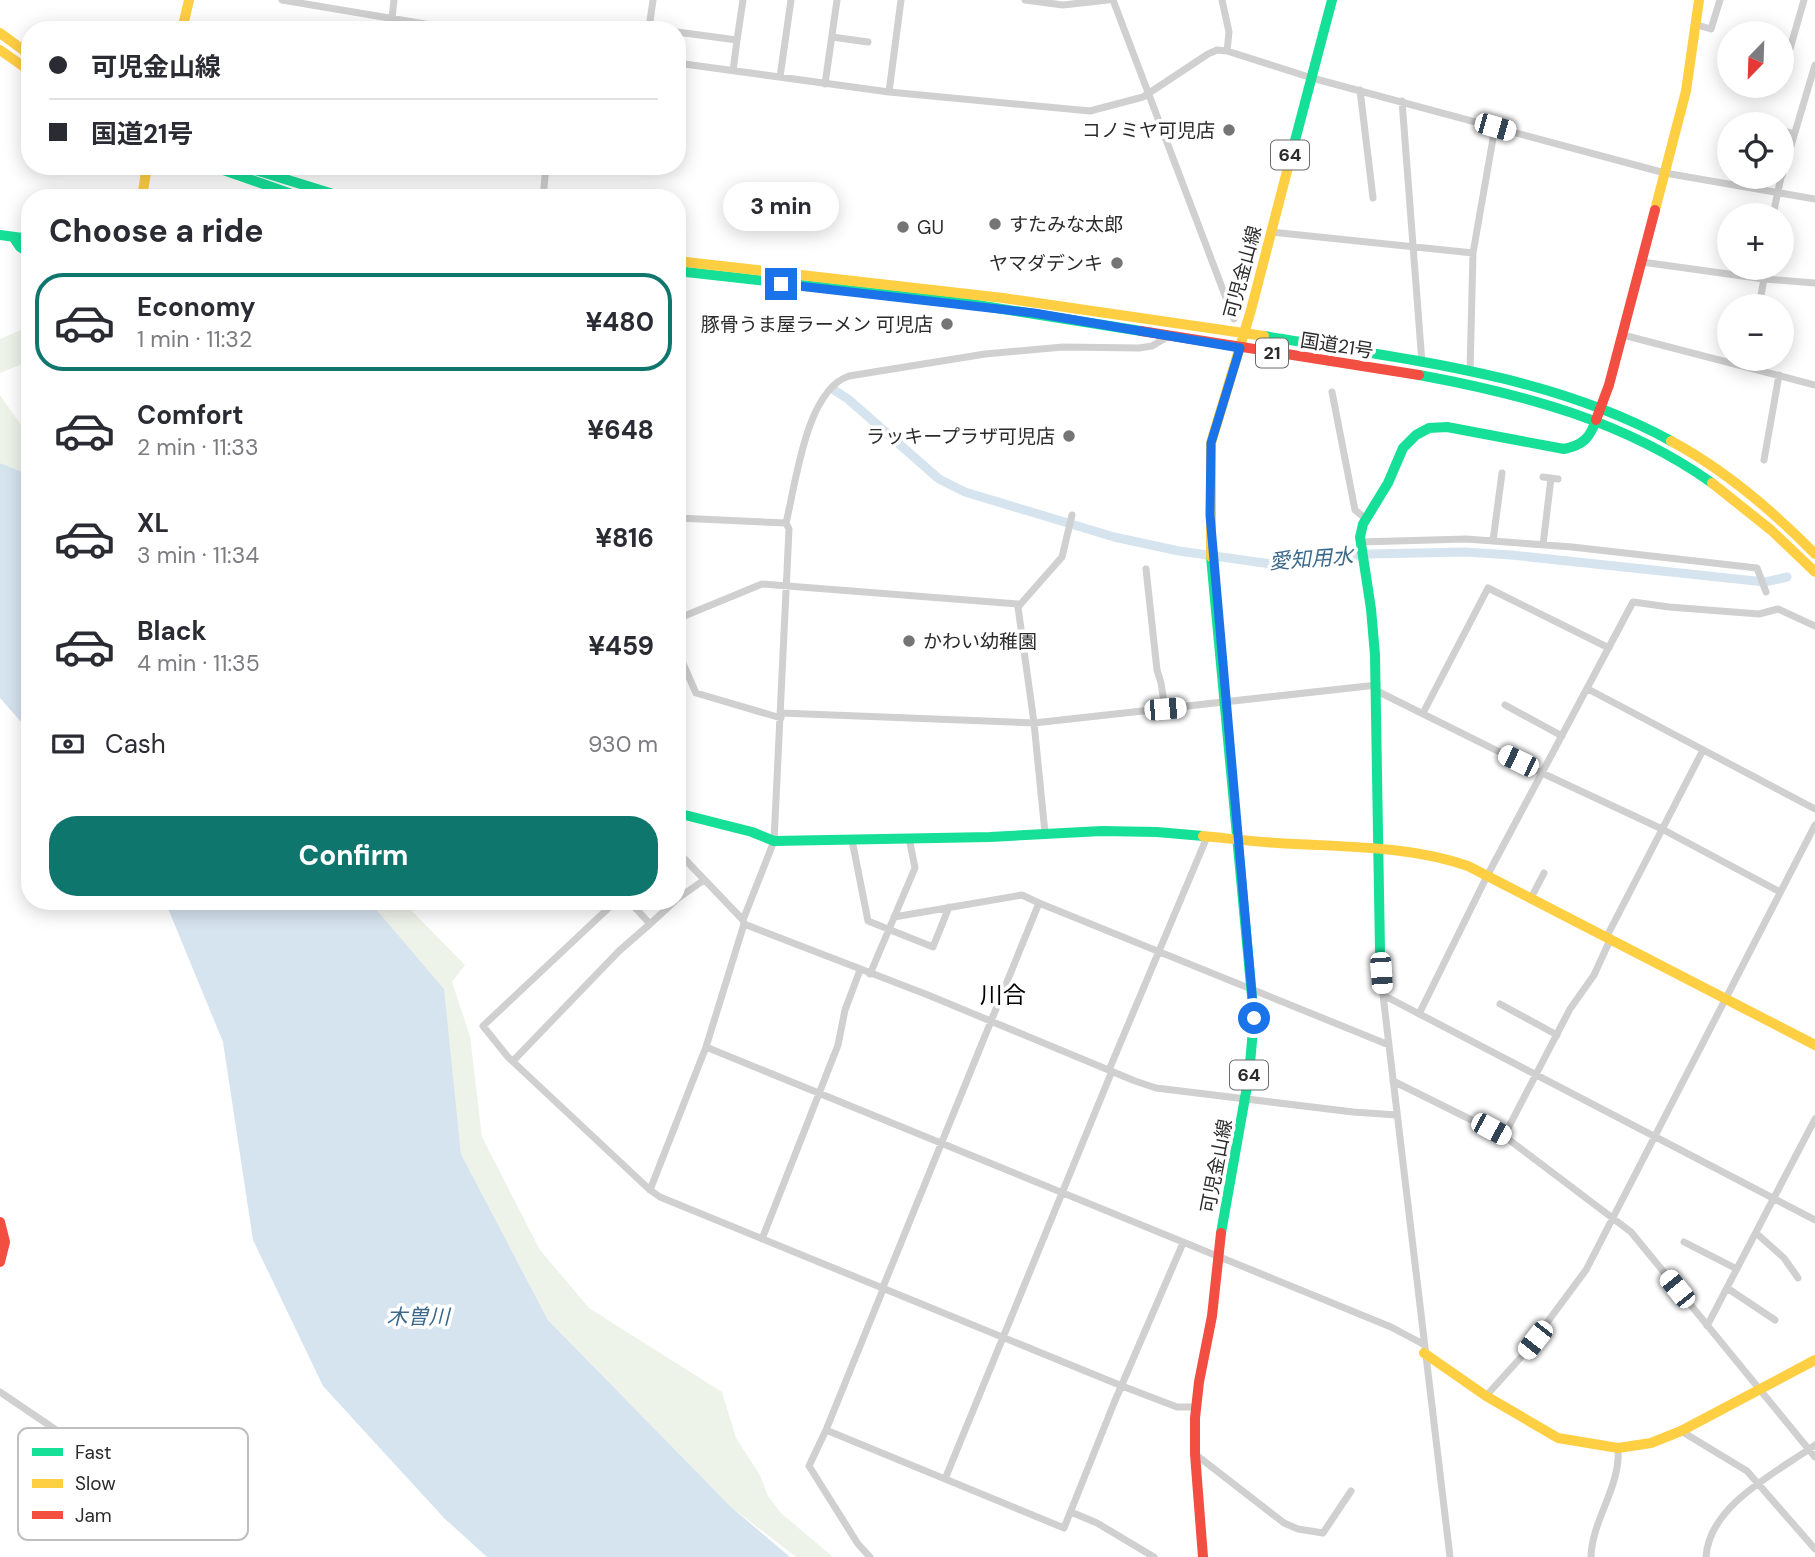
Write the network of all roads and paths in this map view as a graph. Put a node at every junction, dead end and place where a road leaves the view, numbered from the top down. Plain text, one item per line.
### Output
1 (189, 0) edge
2 (282, 0) edge
3 (394, 0) edge
4 (653, 0) edge
5 (743, 0) edge
6 (791, 0) edge
7 (837, 0) edge
8 (901, 0) edge
9 (1025, 0) edge
10 (1111, 0) edge
11 (1222, 0) edge
12 (1332, 0) edge
13 (1699, 0) edge
14 (1720, 0) edge
15 (1804, 0) edge
16 (392, 18) junction
17 (184, 21) edge
18 (409, 21) edge
19 (650, 21) edge
20 (1697, 25) junction
21 (0, 33) edge
22 (686, 33) edge
23 (1794, 35) edge
24 (832, 37) junction
25 (737, 40) junction
26 (868, 42) dead end
27 (21, 48) edge
28 (0, 50) edge
29 (1227, 51) junction
30 (686, 63) edge
31 (21, 65) edge
32 (1815, 65) edge
33 (733, 71) junction
34 (780, 77) junction
35 (1312, 78) junction
36 (825, 83) junction
37 (1360, 90) junction
38 (889, 92) junction
39 (1149, 93) junction
40 (1402, 101) junction
41 (1495, 127) junction
42 (1794, 134) edge
43 (1665, 173) junction
44 (238, 175) edge
45 (272, 175) edge
46 (277, 189) edge
47 (317, 189) edge
48 (1777, 189) edge
49 (1776, 193) junction
50 (1373, 198) dead end
51 (1815, 199) edge
52 (1775, 203) edge
53 (1271, 232) junction
54 (0, 235) edge
55 (14, 238) junction
56 (21, 238) edge
57 (1414, 246) junction
58 (21, 248) edge
59 (1474, 253) junction
60 (686, 262) edge
61 (1642, 262) junction
62 (686, 272) edge
63 (1717, 272) edge
64 (1774, 280) edge
65 (1815, 284) edge
66 (1234, 318) dead end
67 (1244, 332) junction
68 (1169, 335) junction
69 (1623, 335) junction
70 (1240, 348) junction
71 (1717, 356) edge
72 (1422, 363) junction
73 (1769, 371) edge
74 (1470, 372) junction
75 (1779, 375) junction
76 (1815, 385) edge
77 (1332, 392) dead end
78 (1602, 408) junction
79 (1597, 422) junction
80 (1764, 460) dead end
81 (1502, 473) dead end
82 (1550, 478) dead end
83 (1072, 515) dead end
84 (686, 519) edge
85 (1366, 519) junction
86 (786, 523) junction
87 (1493, 541) junction
88 (1360, 544) junction
89 (1542, 545) junction
90 (1815, 554) edge
91 (1146, 569) dead end
92 (1815, 572) edge
93 (785, 588) junction
94 (1765, 590) dead end
95 (1018, 607) junction
96 (686, 616) edge
97 (1815, 626) edge
98 (1609, 648) junction
99 (686, 670) edge
100 (1377, 688) junction
101 (1588, 690) junction
102 (1225, 703) junction
103 (1505, 705) dead end
104 (1165, 709) junction
105 (1423, 713) junction
106 (781, 715) junction
107 (1034, 723) junction
108 (1562, 736) junction
109 (1702, 751) junction
110 (1542, 773) junction
111 (1815, 809) edge
112 (686, 815) edge
113 (1815, 825) edge
114 (1662, 829) junction
115 (1045, 833) junction
116 (1207, 837) junction
117 (909, 838) junction
118 (1237, 839) junction
119 (852, 840) junction
120 (774, 841) junction
121 (1379, 848) junction
122 (686, 861) edge
123 (1544, 873) dead end
124 (1488, 876) junction
125 (704, 880) junction
126 (1780, 892) junction
127 (686, 893) edge
128 (1531, 898) junction
129 (1039, 903) junction
130 (949, 907) junction
131 (606, 910) edge
132 (637, 910) edge
133 (665, 910) edge
134 (894, 917) junction
135 (744, 922) junction
136 (650, 924) junction
137 (889, 929) junction
138 (1608, 939) junction
139 (1159, 950) junction
140 (1380, 951) joint
141 (860, 970) junction
142 (870, 974) junction
143 (1252, 989) junction
144 (1383, 995) junction
145 (1725, 999) junction
146 (1500, 1004) dead end
147 (1419, 1014) junction
148 (991, 1023) junction
149 (1557, 1035) junction
150 (1389, 1045) junction
151 (1815, 1045) edge
152 (706, 1047) junction
153 (513, 1061) junction
154 (1110, 1071) junction
155 (1536, 1075) junction
156 (1393, 1081) junction
157 (819, 1093) junction
158 (1245, 1099) junction
159 (1397, 1115) junction
160 (1815, 1119) edge
161 (1504, 1136) junction
162 (1655, 1136) junction
163 (940, 1143) junction
164 (650, 1190) junction
165 (1062, 1192) junction
166 (1773, 1198) junction
167 (1612, 1218) junction
168 (1815, 1220) edge
169 (0, 1222) edge
170 (1756, 1233) junction
171 (762, 1239) junction
172 (1684, 1242) dead end
173 (1183, 1243) junction
174 (1217, 1257) junction
175 (0, 1262) edge
176 (1737, 1269) junction
177 (1798, 1278) dead end
178 (883, 1287) junction
179 (1727, 1288) junction
180 (1775, 1320) dead end
181 (1707, 1326) junction
182 (1003, 1338) junction
183 (1423, 1348) junction
184 (1815, 1360) edge
185 (1122, 1386) junction
186 (1761, 1389) junction
187 (0, 1392) edge
188 (1486, 1395) junction
189 (1196, 1407) junction
190 (53, 1428) edge
191 (826, 1430) junction
192 (1681, 1431) junction
193 (1618, 1448) junction
194 (1812, 1448) edge
195 (1195, 1454) junction
196 (1815, 1457) edge
197 (945, 1479) junction
198 (1759, 1485) junction
199 (1351, 1491) dead end
200 (1071, 1512) junction
201 (1815, 1549) edge
202 (870, 1557) edge
203 (1154, 1557) edge
204 (1203, 1557) edge
205 (1450, 1557) edge
206 (1591, 1557) edge
207 (1706, 1557) edge

1 - 17 main road
2 - 16 street
3 - 16 street
4 - 19 street
5 - 25 street
6 - 34 street
7 - 24 street
8 - 38 street
9 - 10 street
10 - 39 street
11 - 29 street
12 - 35 main road, 可児金山線 / 64
13 - 20 main road
14 - 20 street
15 - 23 street
16 - 18 street
20 - 43 main road
21 - 27 main road
22 - 25 street
24 - 26 street
24 - 36 street
25 - 33 street
28 - 31 main road
29 - 35 street
29 - 39 street
30 - 33 street
32 - 42 street
33 - 34 street
34 - 36 street
35 - 37 street
35 - 53 main road, 可児金山線 / 64
36 - 38 street
37 - 40 street
37 - 50 street
38 - 39 street
39 - 66 street
40 - 41 street
40 - 57 street
41 - 43 street
41 - 59 street
43 - 49 street
43 - 61 main road
44 - 46 main road
45 - 47 main road
48 - 49 street
49 - 51 street
49 - 52 street
53 - 57 street
53 - 67 main road, 可児金山線 / 64
54 - 55 main road
55 - 56 main road
55 - 58 main road
57 - 59 street
57 - 72 street
59 - 74 street
60 - 67 main road, 国道21号 / 21
61 - 63 street
61 - 69 main road
62 - 68 main road, 国道21号 / 21
64 - 65 street
67 - 70 main road, 可児金山線 / 64
67 - 72 main road, 国道21号 / 21
68 - 70 main road, 国道21号 / 21
68 - 86 street
69 - 71 street
69 - 78 main road
70 - 79 main road, 国道21号 / 21
70 - 102 main road, 可児金山線 / 64
72 - 74 main road, 国道21号 / 21
73 - 75 street
74 - 78 main road, 国道21号 / 21
75 - 76 street
75 - 80 street
77 - 85 street
78 - 79 main road
78 - 90 main road, 国道21号 / 21
79 - 85 main road
79 - 92 main road, 国道21号 / 21
81 - 87 street
82 - 89 street
83 - 95 street
84 - 86 street
85 - 88 main road
86 - 93 street
87 - 88 street
87 - 89 street
88 - 100 main road
89 - 94 street
91 - 104 street
93 - 95 street
93 - 96 street
93 - 106 street
95 - 107 street
97 - 98 street
98 - 101 street
98 - 105 street
99 - 106 street
100 - 102 street
100 - 105 street
100 - 121 main road
101 - 108 street
101 - 109 street
102 - 104 street
102 - 118 main road, 可児金山線 / 64
103 - 108 street
104 - 107 street
105 - 110 street
106 - 107 street
106 - 120 street
107 - 115 street
108 - 110 street
109 - 111 street
109 - 114 street
110 - 114 street
110 - 124 street
112 - 120 main road
113 - 126 street
114 - 126 street
114 - 138 street
115 - 116 main road
115 - 117 main road
116 - 118 main road
116 - 139 street
117 - 119 main road
117 - 134 street
118 - 121 main road
118 - 143 main road, 可児金山線 / 64
119 - 120 main road
119 - 137 street
120 - 135 street
121 - 124 main road
121 - 140 main road
122 - 125 street
123 - 128 street
124 - 128 main road
124 - 147 street
125 - 127 street
125 - 135 street
126 - 145 street
128 - 138 main road
129 - 130 street
129 - 139 street
129 - 148 street
130 - 134 street
130 - 137 street
131 - 153 street
132 - 136 street
133 - 136 street
134 - 137 street
135 - 141 street
135 - 152 street
136 - 153 street
137 - 142 street
138 - 145 main road
138 - 149 street
139 - 143 street
139 - 154 street
140 - 144 street
141 - 142 street
141 - 157 street
142 - 148 street
143 - 150 street
143 - 158 main road, 可児金山線 / 64
144 - 147 street
144 - 150 street
145 - 151 main road
145 - 162 street
146 - 149 street
147 - 155 street
148 - 154 street
148 - 163 street
149 - 155 street
150 - 156 street
152 - 157 street
152 - 164 street
153 - 164 street
154 - 158 street
154 - 165 street
155 - 161 street
155 - 162 street
156 - 159 street
156 - 161 street
157 - 163 street
157 - 171 street
158 - 159 street
158 - 174 main road, 可児金山線 / 64
159 - 183 street
160 - 166 street
161 - 167 street
162 - 166 street
162 - 167 street
163 - 165 street
163 - 178 street
164 - 171 street
165 - 173 street
165 - 182 street
166 - 168 street
166 - 170 street
167 - 181 street
167 - 188 street
169 - 175 main road
170 - 176 street
170 - 177 street
171 - 178 street
172 - 176 street
173 - 174 street
173 - 185 street
174 - 183 street
174 - 189 main road, 可児金山線 / 64
176 - 179 street
178 - 182 street
178 - 191 street
179 - 180 street
179 - 181 street
181 - 186 street
182 - 185 street
182 - 197 street
183 - 188 main road
183 - 205 street
184 - 186 main road
185 - 189 street
185 - 200 street
186 - 192 main road
186 - 194 street
187 - 190 street
188 - 193 main road
189 - 195 main road, 可児金山線 / 64
191 - 197 street
191 - 202 street
192 - 193 main road
192 - 198 street
193 - 206 street
194 - 196 street
194 - 198 street
195 - 199 street
195 - 204 main road, 可児金山線 / 64
197 - 200 street
198 - 201 street
198 - 207 street
200 - 203 street

